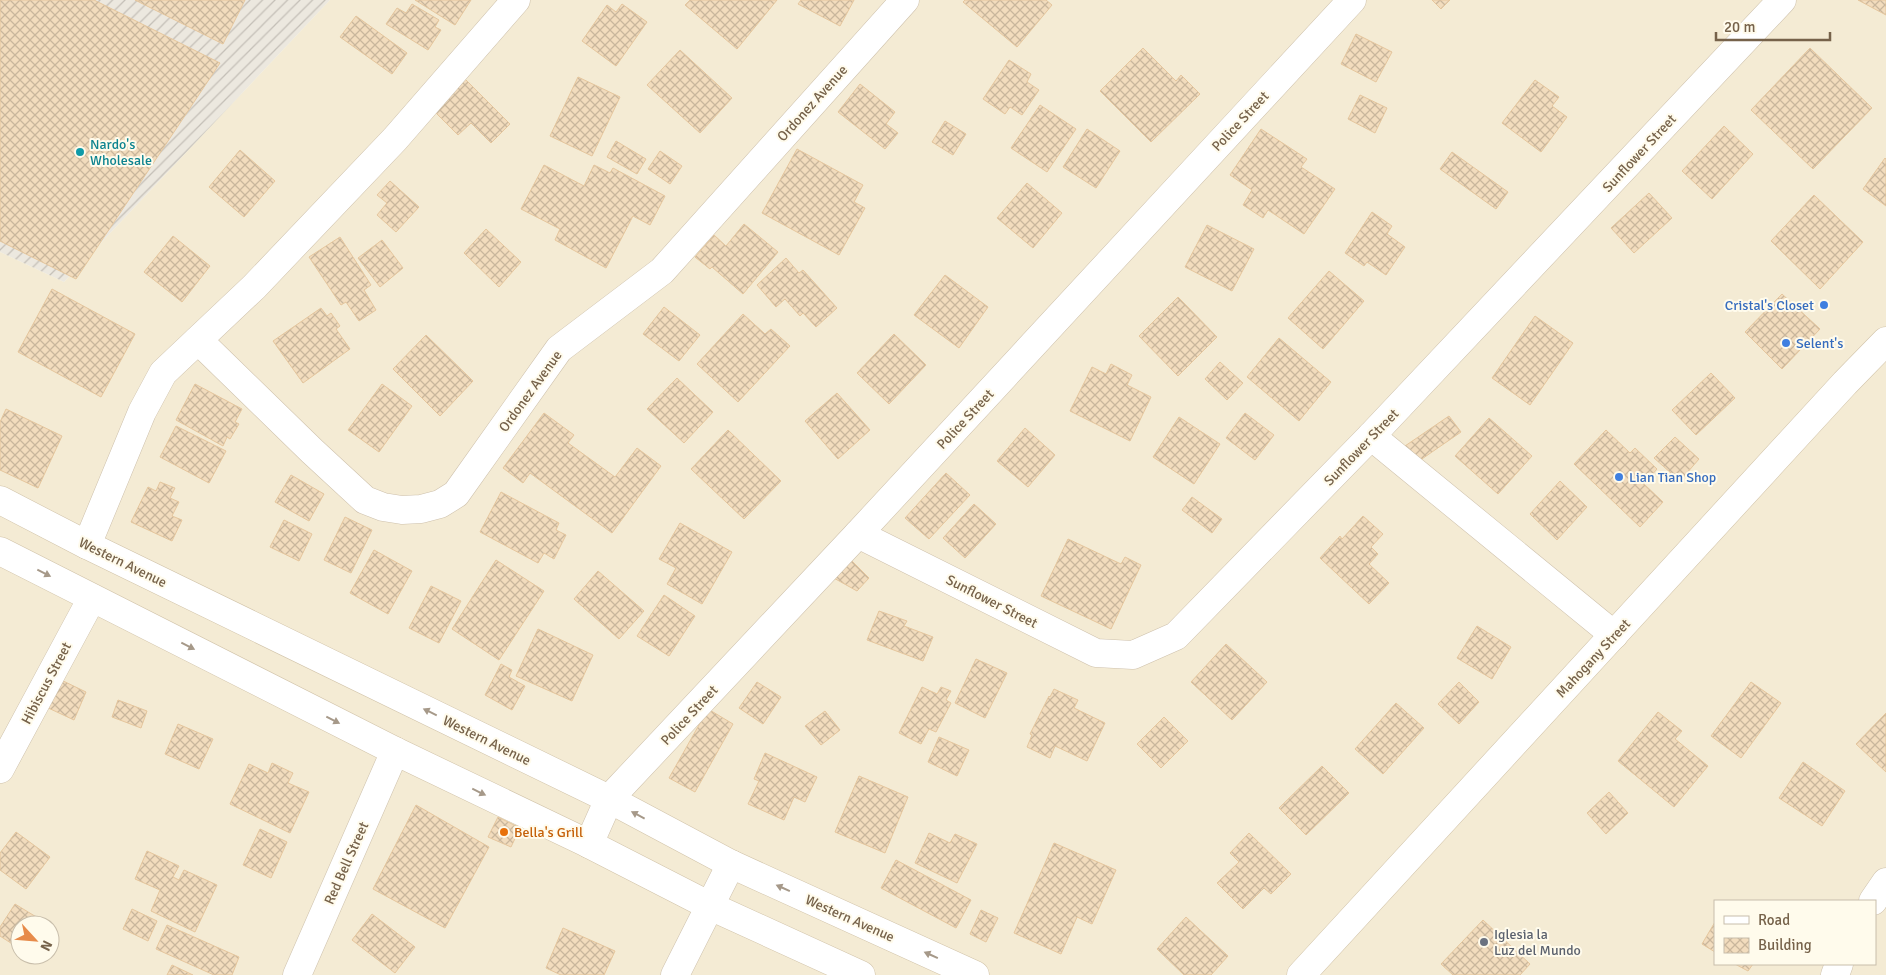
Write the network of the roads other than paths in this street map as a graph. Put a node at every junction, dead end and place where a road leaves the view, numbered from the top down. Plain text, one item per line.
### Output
1 (516, 0) edge
2 (905, 0) edge
3 (1352, 0) edge
4 (1782, 0) edge
5 (198, 340) junction
6 (1886, 341) edge
7 (1371, 436) junction
8 (0, 500) edge
9 (858, 534) junction
10 (87, 545) junction
11 (0, 551) edge
12 (92, 598) junction
13 (1614, 635) junction
14 (395, 751) junction
15 (0, 769) edge
16 (609, 799) junction
17 (589, 844) junction
18 (731, 864) junction
19 (1886, 882) edge
20 (1874, 900) edge
21 (710, 906) junction
22 (297, 975) edge
23 (675, 975) edge
24 (861, 975) edge
25 (975, 975) edge
26 (1301, 975) edge

1 - 5 street
2 - 5 street, Ordonez Avenue
3 - 9 street, Police Street
4 - 7 street, Sunflower Street
5 - 10 street
6 - 13 street, Mahogany Street
7 - 9 street, Sunflower Street
7 - 13 street
8 - 10 street, Western Avenue
9 - 16 street, Police Street
16 -> 10 street, Western Avenue
11 -> 12 street
12 -> 14 street
12 - 15 street, Hibiscus Street
13 - 26 street, Mahogany Street
14 -> 17 street
14 - 22 street, Red Bell Street
16 - 17 street, Police Street
18 -> 16 street, Western Avenue
17 - 21 street
18 - 21 street
25 -> 18 street, Western Avenue
19 - 20 street
21 - 23 street
21 - 24 street

